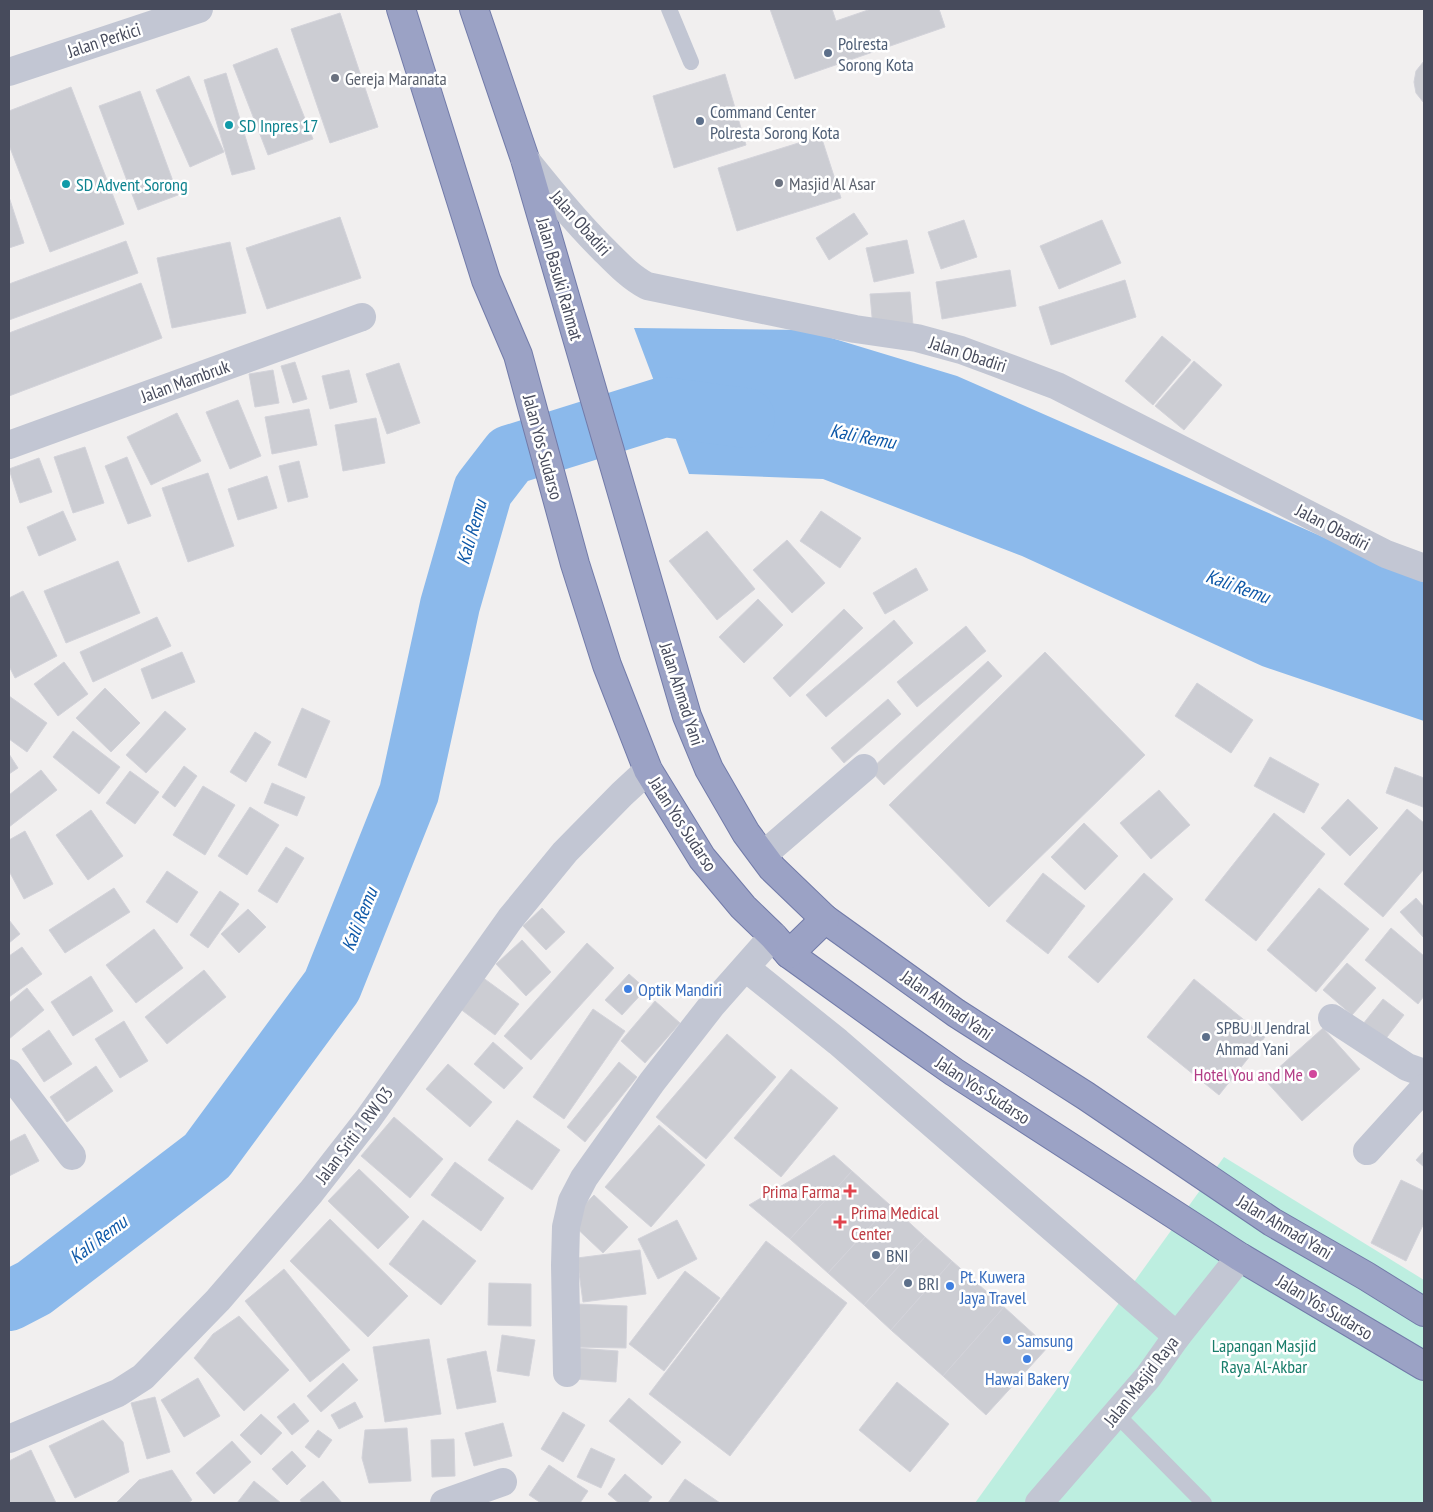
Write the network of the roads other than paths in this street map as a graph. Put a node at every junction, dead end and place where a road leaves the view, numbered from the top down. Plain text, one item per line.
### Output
1 (199, 9) edge
2 (401, 9) edge
3 (474, 9) edge
4 (669, 9) edge
5 (691, 62) dead end
6 (9, 72) edge
7 (524, 159) junction
8 (362, 317) dead end
9 (9, 445) edge
10 (639, 552) joint
11 (1424, 568) edge
12 (864, 768) dead end
13 (648, 770) junction
14 (763, 855) junction
15 (825, 919) junction
16 (781, 945) junction
17 (746, 968) junction
18 (1332, 1018) dead end
19 (9, 1073) edge
20 (1424, 1073) edge
21 (1424, 1088) edge
22 (1367, 1151) dead end
23 (72, 1156) dead end
24 (1240, 1257) junction
25 (1424, 1312) edge
26 (1177, 1336) junction
27 (1424, 1366) edge
28 (567, 1373) dead end
29 (1116, 1414) junction
30 (9, 1439) edge
31 (503, 1482) dead end
32 (444, 1503) edge
33 (1039, 1503) edge
34 (1204, 1503) edge

1 - 6 street, Jalan Perkici
2 - 13 highway, Jalan Yos Sudarso
3 - 7 highway, Jalan Basuki Rahmat
4 - 5 lane
7 - 10 highway, Jalan Basuki Rahmat
7 - 11 street, Jalan Obadiri
8 - 9 street, Jalan Mambruk
10 - 14 highway, Jalan Ahmad Yani
12 - 14 street
13 - 16 highway, Jalan Yos Sudarso
13 - 30 street, Jalan Sriti 1 RW 03
14 - 15 highway, Jalan Ahmad Yani
15 - 16 highway
15 - 25 highway, Jalan Ahmad Yani
16 - 17 street
16 - 24 highway, Jalan Yos Sudarso
17 - 26 street
17 - 28 street
18 - 20 street
19 - 23 street
21 - 22 street
24 - 26 street, Jalan Masjid Raya
24 - 27 highway, Jalan Yos Sudarso
26 - 29 street, Jalan Masjid Raya
29 - 33 street, Jalan Masjid Raya
29 - 34 lane
31 - 32 street

